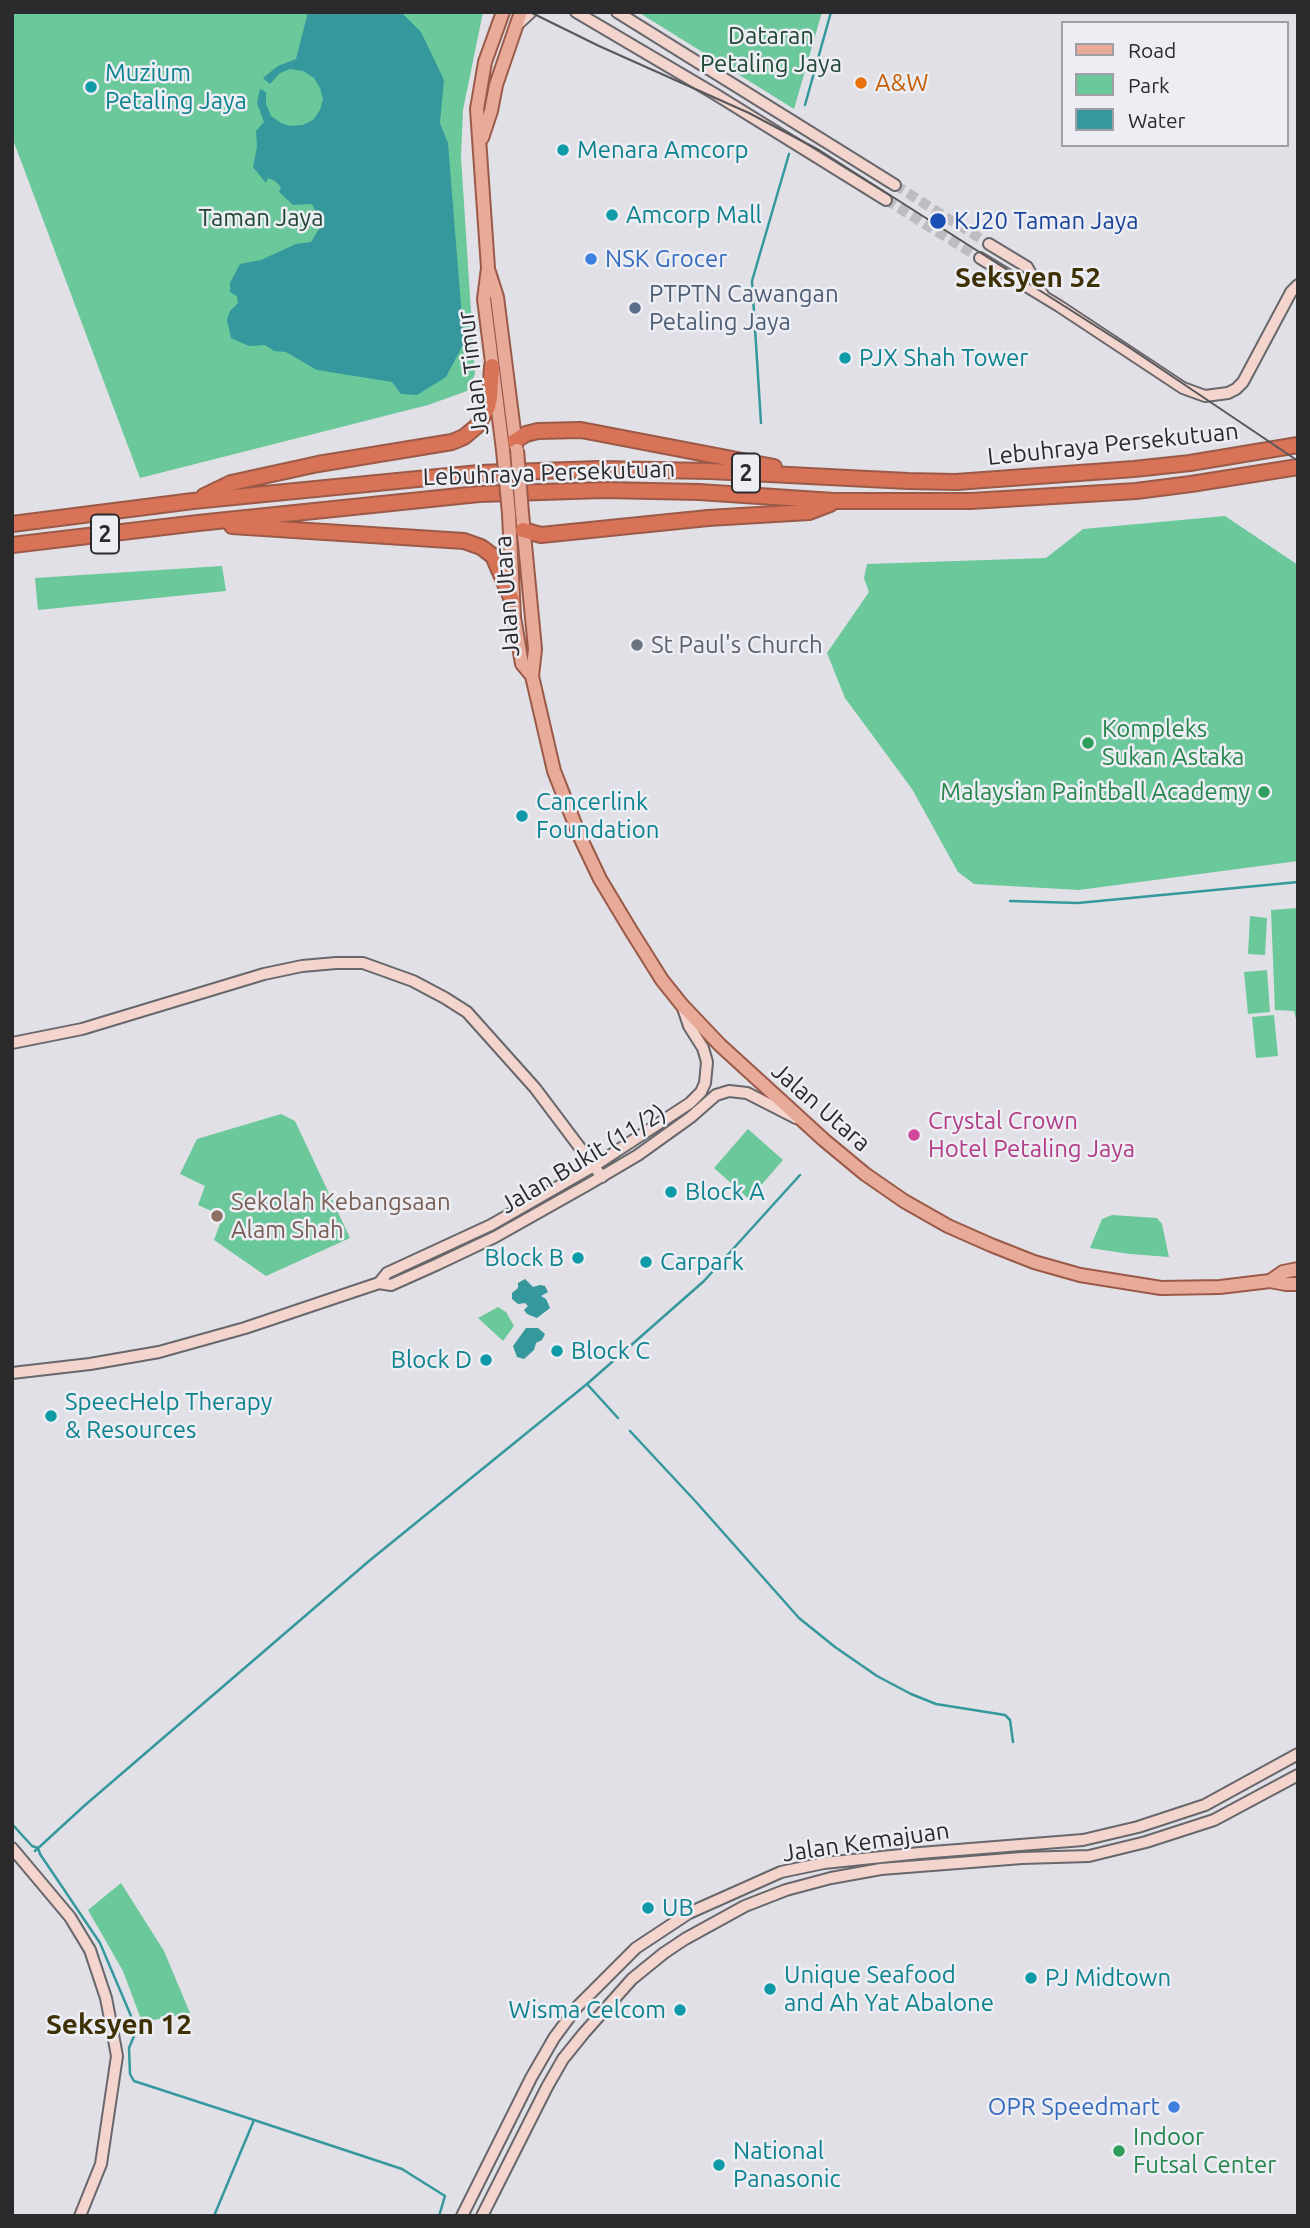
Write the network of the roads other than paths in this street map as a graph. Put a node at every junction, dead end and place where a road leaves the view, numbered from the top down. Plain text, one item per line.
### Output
1 (502, 12) edge
2 (521, 12) edge
3 (531, 12) edge
4 (576, 12) edge
5 (617, 12) edge
6 (516, 26) junction
7 (480, 145) junction
8 (895, 185) tunnel mouth
9 (886, 200) tunnel mouth
10 (989, 244) tunnel mouth
11 (981, 258) tunnel mouth
12 (488, 268) junction
13 (1298, 285) edge
14 (1043, 295) junction
15 (492, 366) junction
16 (1298, 445) edge
17 (512, 447) junction
18 (1298, 467) edge
19 (832, 478) junction
20 (193, 501) junction
21 (834, 502) junction
22 (515, 514) junction
23 (198, 523) junction
24 (12, 524) edge
25 (523, 530) junction
26 (12, 545) edge
27 (512, 600) junction
28 (532, 676) junction
29 (682, 1005) junction
30 (12, 1044) edge
31 (803, 1122) junction
32 (594, 1166) junction
33 (602, 1177) junction
34 (1298, 1269) edge
35 (1270, 1281) junction
36 (379, 1283) junction
37 (1298, 1284) edge
38 (12, 1373) edge
39 (1298, 1754) edge
40 (1298, 1775) edge
41 (12, 1848) edge
42 (520, 2139) junction
43 (498, 2144) junction
44 (80, 2216) edge
45 (462, 2216) edge
46 (482, 2216) edge

1 - 7 main road, Jalan Timur
2 - 6 main road, Jalan Timur
3 - 6 street
4 - 9 street
5 - 8 street
6 - 7 main road, Jalan Timur
7 - 12 main road, Jalan Timur
10 - 14 street
11 - 14 street
12 - 15 main road, Jalan Timur
12 - 17 main road, Jalan Timur
13 - 14 street
15 - 17 main road, Jalan Timur
15 - 20 highway
16 - 19 highway, Lebuhraya Persekutuan / 2
17 - 19 highway
17 - 22 main road, Jalan Timur, bridge
18 - 21 highway, Lebuhraya Persekutuan / 2
19 - 20 highway, Lebuhraya Persekutuan / 2
20 - 24 highway, Lebuhraya Persekutuan / 2
21 - 23 highway, Lebuhraya Persekutuan / 2
21 - 25 highway
22 - 25 main road, Jalan Utara
22 - 27 main road, Jalan Utara
23 - 26 highway, Lebuhraya Persekutuan / 2
23 - 27 highway
25 - 28 main road, Jalan Utara
27 - 28 main road, Jalan Utara
28 - 29 main road, Jalan Utara
29 - 31 main road, Jalan Utara
29 - 32 street, Jalan Bukit (11/2)
30 - 32 street
31 - 33 street, Jalan Bukit (11/2)
31 - 35 main road, Jalan Utara
32 - 33 street
32 - 36 street, Jalan Bukit (11/2)
33 - 36 street, Jalan Bukit (11/2)
34 - 35 main road, Jalan Utara
35 - 37 main road
36 - 38 street, Jalan Bukit (11/2)
39 - 43 street, Jalan Kemajuan
40 - 42 street, Jalan Kemajuan
41 - 44 street
42 - 43 street
42 - 46 street, Jalan Kemajuan
43 - 45 street, Jalan Kemajuan

